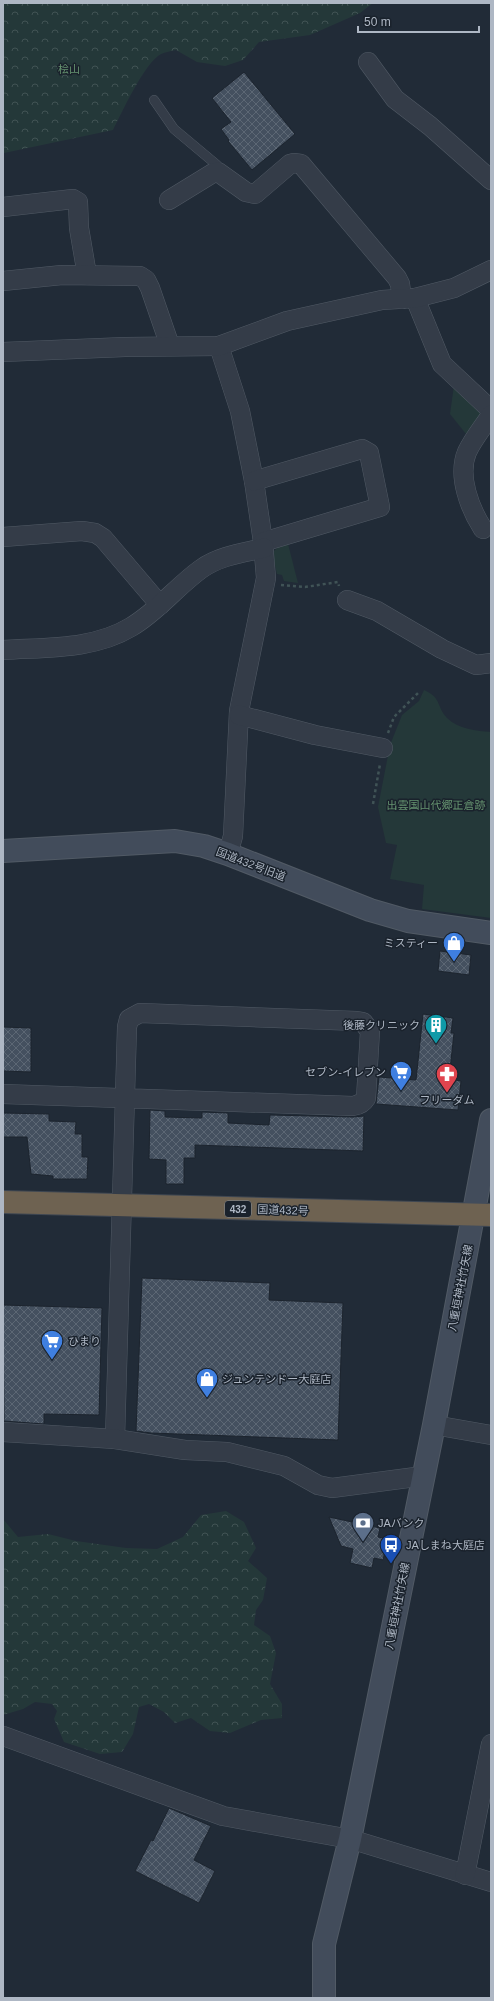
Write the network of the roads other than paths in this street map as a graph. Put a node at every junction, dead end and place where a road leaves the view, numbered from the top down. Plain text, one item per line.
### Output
1 (368, 62) dead end
2 (154, 100) dead end
3 (218, 172) junction
4 (491, 180) edge
5 (168, 200) dead end
6 (3, 207) edge
7 (491, 270) edge
8 (87, 275) junction
9 (3, 281) edge
10 (408, 299) junction
11 (170, 346) junction
12 (219, 346) junction
13 (3, 352) edge
14 (491, 410) edge
15 (491, 415) edge
16 (254, 481) junction
17 (483, 529) dead end
18 (3, 537) edge
19 (263, 545) junction
20 (346, 600) road end
21 (160, 604) junction
22 (3, 650) edge
23 (491, 663) edge
24 (239, 714) junction
25 (383, 748) dead end
26 (3, 851) edge
27 (228, 854) junction
28 (491, 933) edge
29 (3, 1094) edge
30 (125, 1098) junction
31 (491, 1120) edge
32 (3, 1202) edge
33 (122, 1205) junction
34 (482, 1215) edge
35 (434, 1425) junction
36 (3, 1432) edge
37 (491, 1435) edge
38 (115, 1439) junction
39 (423, 1476) junction
40 (3, 1736) edge
41 (491, 1744) edge
42 (488, 1778) edge
43 (350, 1839) junction
44 (465, 1875) junction
45 (491, 1882) edge
46 (324, 1998) edge

1 - 4 street
2 - 3 lane
3 - 5 street
3 - 10 street
6 - 8 street
7 - 10 street
8 - 9 street
8 - 11 street
10 - 12 street
10 - 14 street
11 - 12 street
11 - 13 street
12 - 16 street
15 - 17 street
16 - 19 street
16 - 19 street
18 - 21 street
19 - 21 street
19 - 24 street
20 - 23 street
21 - 22 street
24 - 25 street
24 - 27 street
26 - 27 main road, 国道432号旧道
27 - 28 main road, 国道432号旧道
29 - 30 street
30 - 30 street
30 - 33 street
31 - 34 main road, 八重垣神社竹矢線
32 - 33 highway, 国道432号 / 432
33 - 34 highway, 国道432号 / 432
33 - 38 street
34 - 35 main road, 八重垣神社竹矢線
35 - 37 street
35 - 39 main road, 八重垣神社竹矢線
36 - 38 street
38 - 39 street
39 - 43 main road, 八重垣神社竹矢線
40 - 43 street
41 - 42 street
42 - 44 street
43 - 44 street
43 - 46 main road, 八重垣神社竹矢線
44 - 45 street

